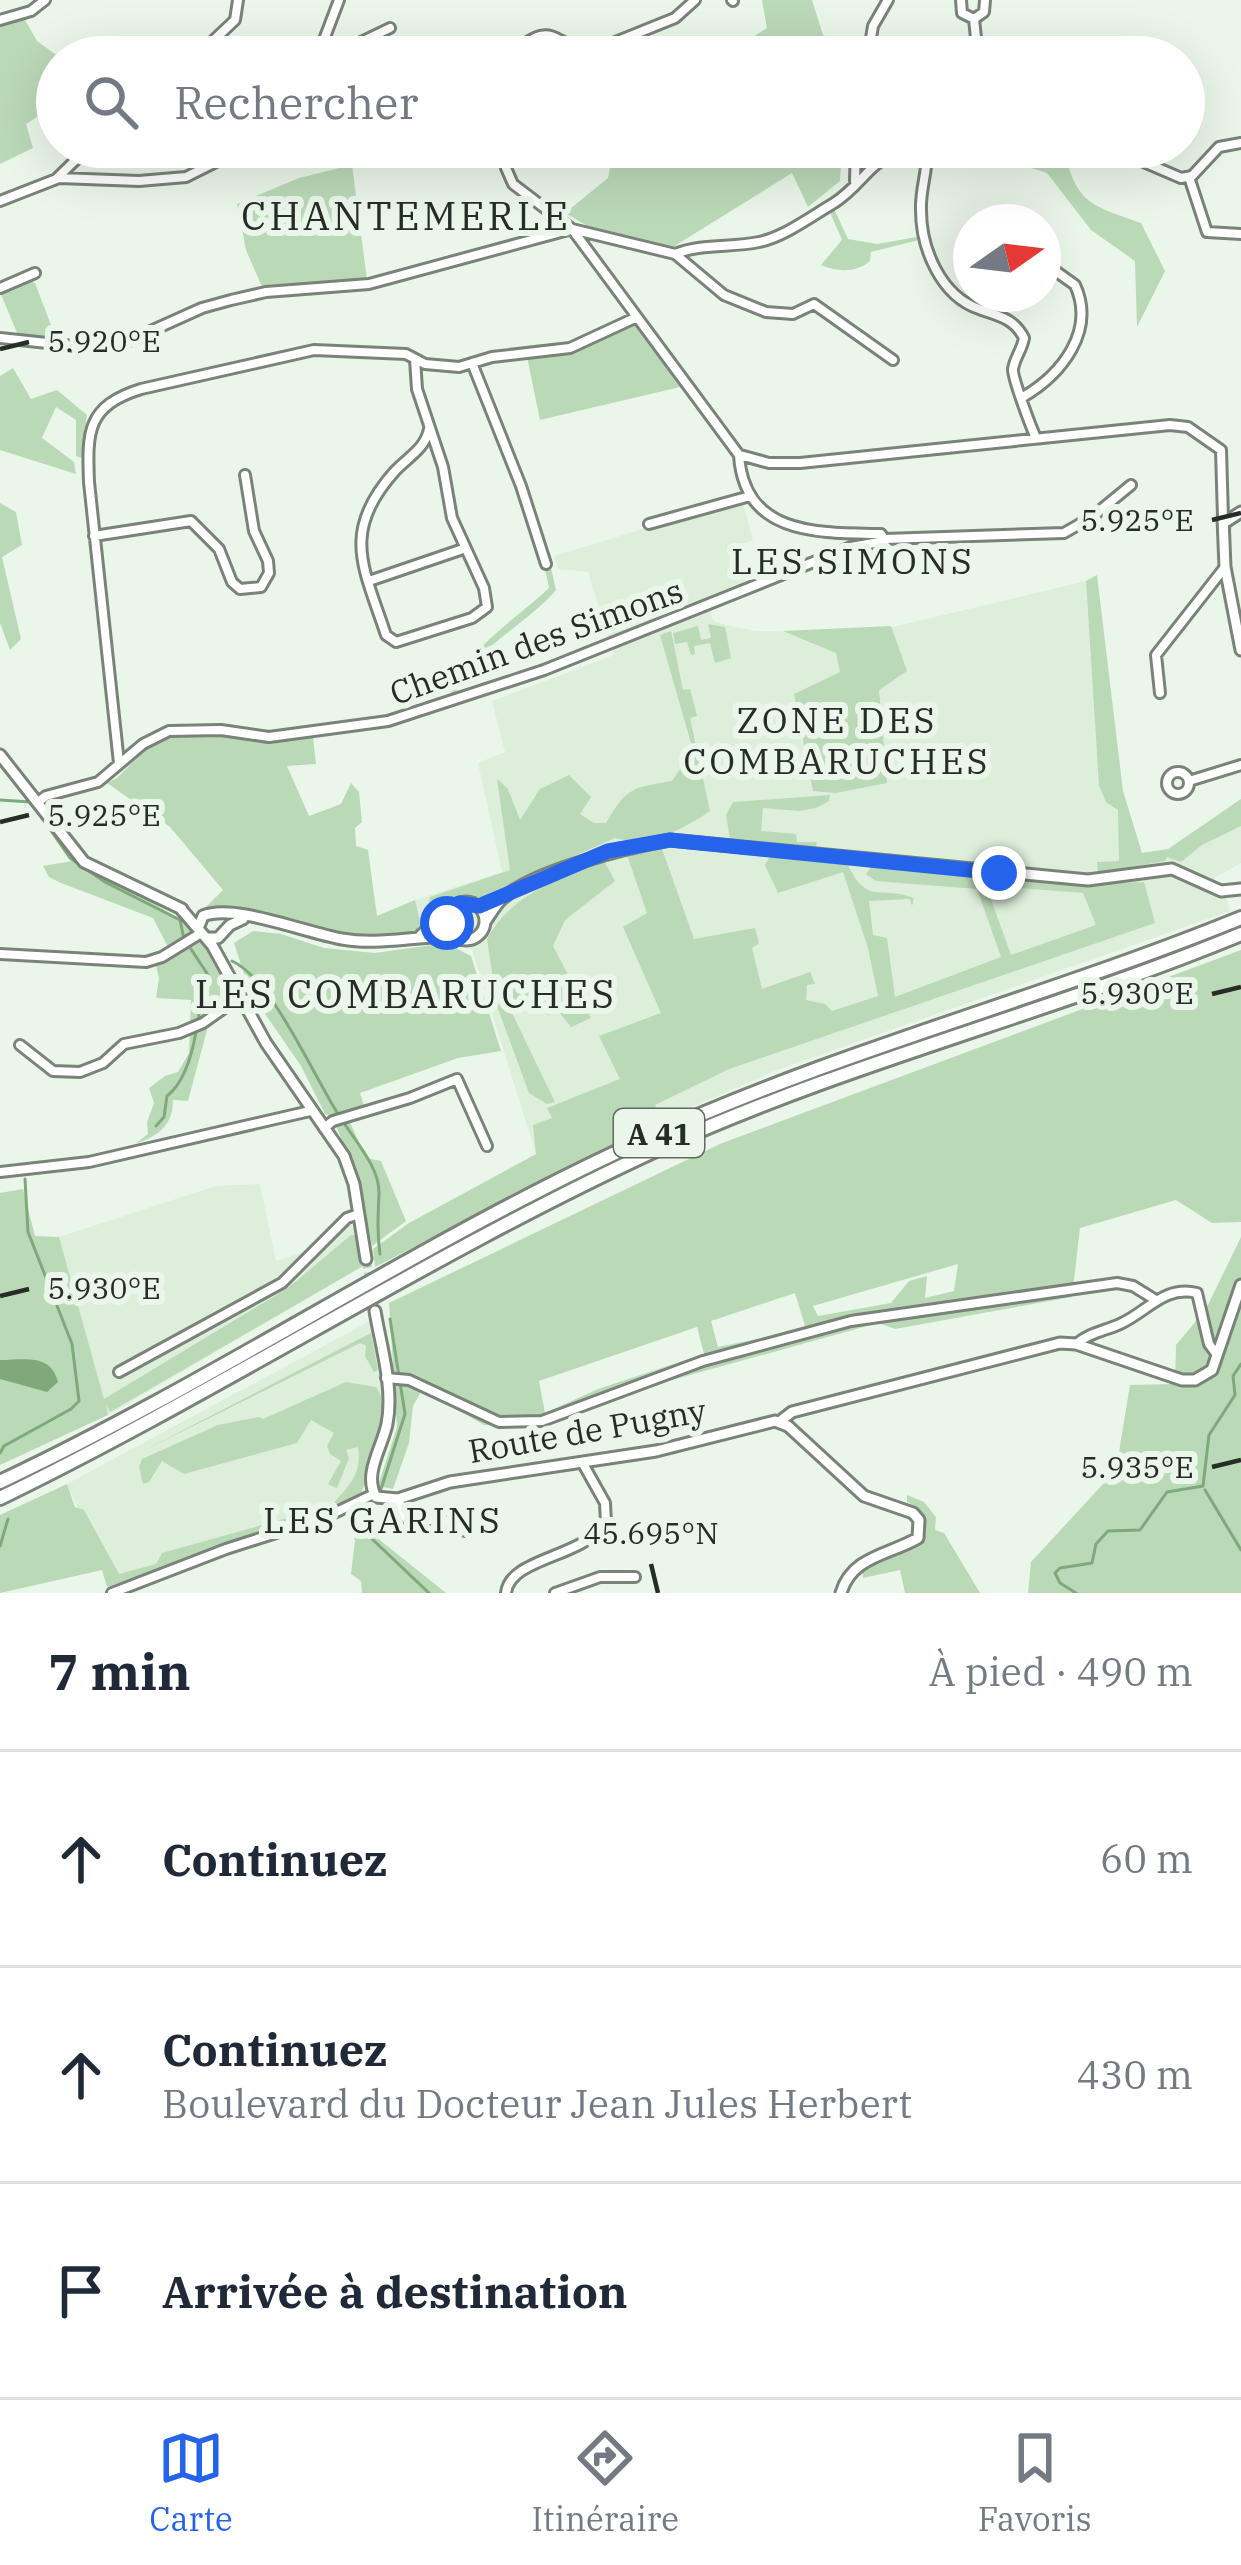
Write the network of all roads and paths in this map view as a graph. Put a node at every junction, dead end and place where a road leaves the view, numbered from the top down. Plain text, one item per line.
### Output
1 (45, 0) edge
2 (238, 0) edge
3 (339, 0) edge
4 (695, 0) edge
5 (888, 0) edge
6 (961, 0) edge
7 (985, 0) edge
8 (974, 19) junction
9 (0, 20) edge
10 (390, 28) dead end
11 (218, 36) edge
12 (325, 36) edge
13 (373, 36) edge
14 (630, 36) edge
15 (871, 36) edge
16 (976, 36) edge
17 (1241, 142) edge
18 (1205, 161) edge
19 (67, 168) edge
20 (204, 168) edge
21 (506, 168) edge
22 (855, 168) edge
23 (874, 168) edge
24 (928, 168) edge
25 (1158, 168) edge
26 (1198, 168) edge
27 (1189, 177) junction
28 (56, 178) junction
29 (855, 183) junction
30 (0, 201) edge
31 (572, 229) junction
32 (1241, 234) edge
33 (675, 254) junction
34 (35, 272) dead end
35 (1061, 275) edge
36 (0, 289) edge
37 (637, 317) junction
38 (0, 338) edge
39 (893, 360) dead end
40 (420, 361) junction
41 (472, 363) junction
42 (1023, 397) junction
43 (429, 429) junction
44 (1033, 439) junction
45 (423, 446) junction
46 (437, 452) junction
47 (743, 457) junction
48 (245, 475) dead end
49 (1131, 485) dead end
50 (750, 496) junction
51 (1241, 512) edge
52 (1225, 521) junction
53 (649, 524) dead end
54 (94, 536) junction
55 (885, 539) junction
56 (463, 548) junction
57 (546, 564) dead end
58 (1222, 570) junction
59 (369, 581) junction
60 (1241, 650) edge
61 (1160, 692) dead end
62 (0, 755) edge
63 (119, 764) junction
64 (1241, 765) edge
65 (1189, 782) dead end
66 (38, 802) junction
67 (1241, 889) edge
68 (502, 899) junction
69 (479, 906) junction
70 (182, 909) junction
71 (448, 913) junction
72 (205, 914) junction
73 (220, 914) junction
74 (254, 916) junction
75 (1241, 918) edge
76 (485, 922) junction
77 (202, 932) junction
78 (223, 933) junction
79 (1241, 934) edge
80 (421, 935) junction
81 (455, 937) junction
82 (0, 954) edge
83 (221, 962) junction
84 (240, 997) junction
85 (20, 1045) dead end
86 (310, 1111) junction
87 (328, 1124) junction
88 (487, 1146) dead end
89 (0, 1172) edge
90 (359, 1214) junction
91 (361, 1228) junction
92 (335, 1230) junction
93 (366, 1259) tunnel mouth
94 (1241, 1285) edge
95 (1154, 1299) junction
96 (375, 1311) tunnel mouth
97 (1076, 1345) junction
98 (1218, 1356) junction
99 (119, 1372) dead end
100 (396, 1378) junction
101 (784, 1424) junction
102 (583, 1462) junction
103 (0, 1482) edge
104 (374, 1494) junction
105 (0, 1498) edge
106 (398, 1499) junction
107 (465, 1531) dead end
108 (635, 1576) dead end
109 (112, 1593) edge
110 (506, 1593) edge
111 (555, 1593) edge
112 (841, 1593) edge

1 - 9 street
2 - 11 street
3 - 12 street
4 - 14 street
5 - 15 street
6 - 8 street
7 - 8 street
8 - 16 street
10 - 13 street
17 - 18 street
19 - 28 street
20 - 28 street
21 - 31 street
22 - 29 street
23 - 29 street
24 - 42 street
25 - 27 street
26 - 27 street
27 - 32 street
28 - 30 street
29 - 33 street
31 - 33 street
31 - 37 street
31 - 38 street
33 - 39 street
34 - 36 street
35 - 42 street
37 - 41 street
37 - 47 street
40 - 41 street
40 - 43 street
40 - 54 street
41 - 57 street
42 - 44 street
43 - 45 street
43 - 46 street
44 - 47 street
44 - 52 street
45 - 46 street
45 - 59 street
46 - 56 street
47 - 50 street
48 - 54 street
49 - 55 street
50 - 53 street
50 - 55 street
51 - 52 street
52 - 58 street
54 - 63 street
55 - 63 street, Chemin des Simons
56 - 59 street
56 - 59 street
58 - 60 street
58 - 61 street
62 - 66 street
63 - 66 street, Chemin des Simons
64 - 65 street
66 - 70 street
67 - 68 street
68 - 69 street
68 - 76 street
69 - 71 street
69 - 76 street
70 - 72 street
70 - 77 street
71 - 80 street
71 - 81 street
72 - 73 street
72 - 77 street
73 - 74 street
73 - 78 street
74 - 78 street
74 - 80 street
75 - 103 highway, A 41
76 - 81 street
77 - 78 street
77 - 82 street
77 - 83 street
78 - 83 street
79 - 105 highway, A 41
80 - 81 street
83 - 84 street
84 - 85 street
84 - 86 street
86 - 87 street
86 - 89 street
87 - 88 street
87 - 90 street
90 - 91 street
90 - 92 street
91 - 92 street
91 - 93 street
92 - 99 street
94 - 98 street
95 - 97 street
95 - 98 street
95 - 100 street
96 - 100 street
97 - 98 street
97 - 101 street
100 - 104 street
101 - 102 street, Route de Pugny
101 - 112 street
102 - 106 street, Route de Pugny
102 - 110 street
104 - 106 street, Route de Pugny
104 - 109 street
106 - 107 street
108 - 111 street

